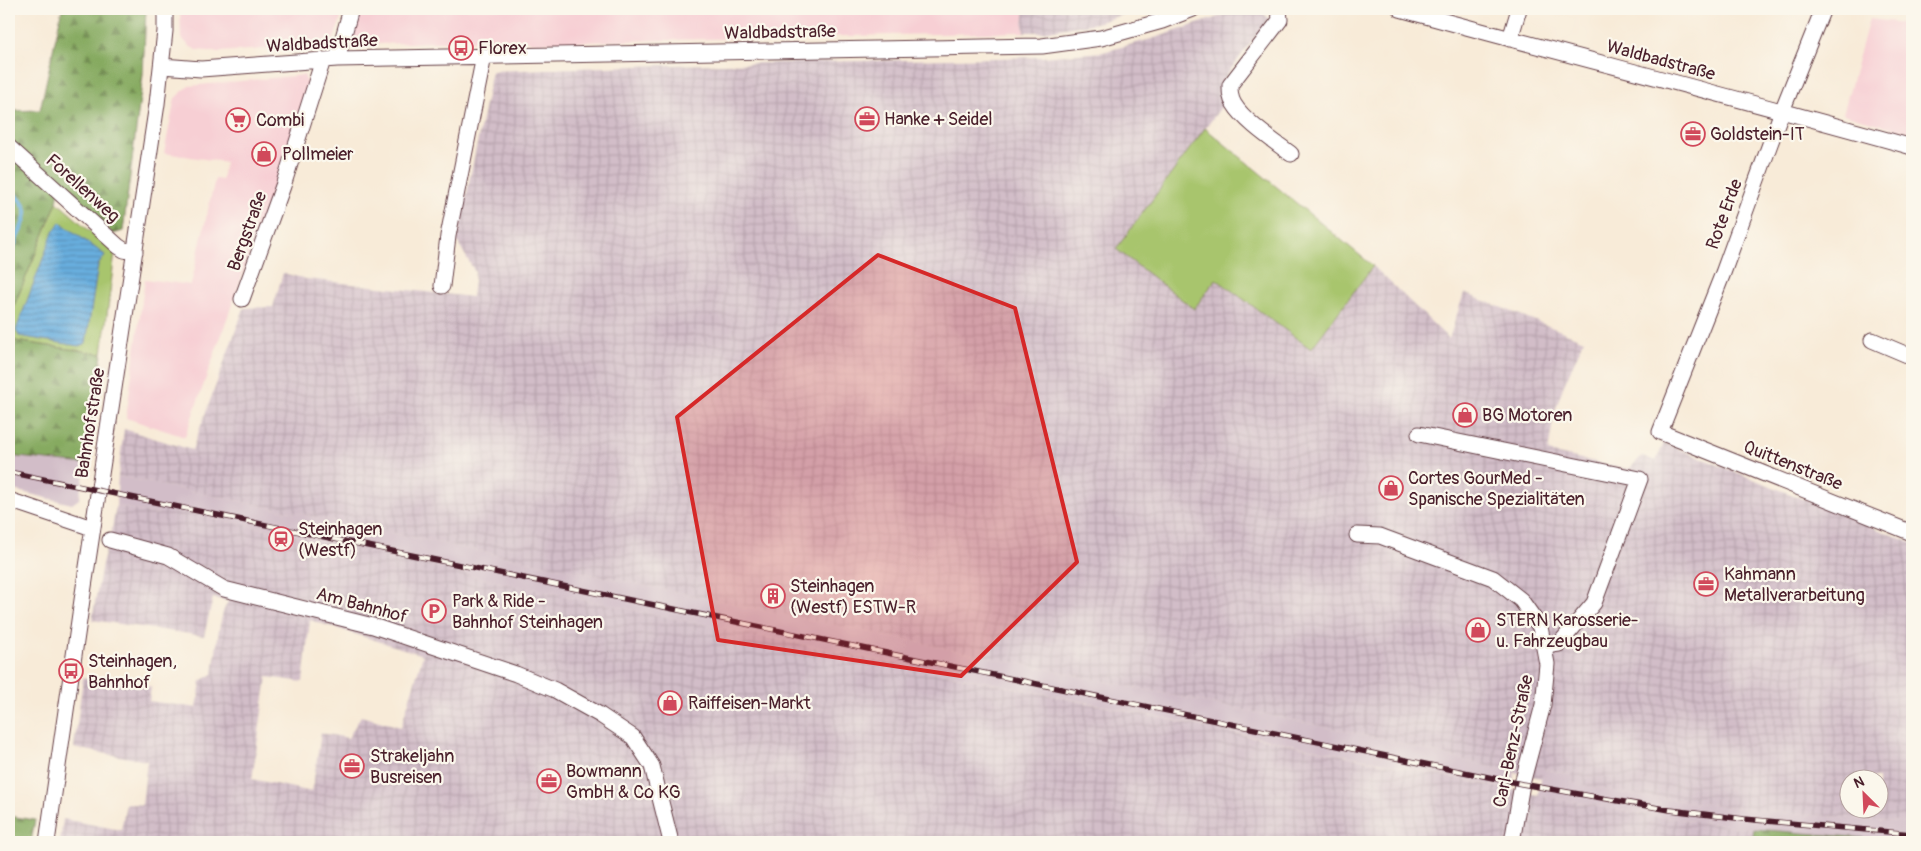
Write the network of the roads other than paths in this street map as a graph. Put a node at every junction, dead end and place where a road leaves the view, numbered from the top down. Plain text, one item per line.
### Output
1 (165, 9) edge
2 (351, 9) edge
3 (1193, 9) edge
4 (1279, 9) edge
5 (1400, 9) edge
6 (1519, 9) edge
7 (1823, 9) edge
8 (1510, 39) junction
9 (484, 56) junction
10 (330, 60) junction
11 (162, 66) junction
12 (1782, 110) junction
13 (9, 147) edge
14 (1912, 148) edge
15 (1291, 154) dead end
16 (135, 252) junction
17 (442, 286) dead end
18 (242, 299) dead end
19 (1872, 340) dead end
20 (1912, 357) edge
21 (1660, 432) joint
22 (1419, 434) dead end
23 (9, 500) edge
24 (92, 528) junction
25 (1912, 533) edge
26 (1357, 535) dead end
27 (110, 540) dead end
28 (1545, 646) junction
29 (47, 842) edge
30 (671, 842) edge
31 (1512, 842) edge

1 - 11 street, Bahnhofstraße
2 - 10 street, Bergstraße
3 - 9 street, Waldbadstraße
4 - 15 street
5 - 8 street, Waldbadstraße
6 - 8 street
7 - 12 street, Rote Erde
8 - 12 street, Waldbadstraße
9 - 10 street, Waldbadstraße
9 - 17 street
10 - 11 street, Waldbadstraße
10 - 18 street, Bergstraße
11 - 16 street, Bahnhofstraße
12 - 14 street, Waldbadstraße
12 - 21 street, Rote Erde
13 - 16 street, Forellenweg
16 - 24 street, Bahnhofstraße
19 - 20 street
21 - 25 street, Quittenstraße
22 - 28 street
23 - 24 street
24 - 29 street, Bahnhofstraße
26 - 28 street, Carl-Benz-Straße
27 - 30 street, Am Bahnhof
28 - 31 street, Carl-Benz-Straße

